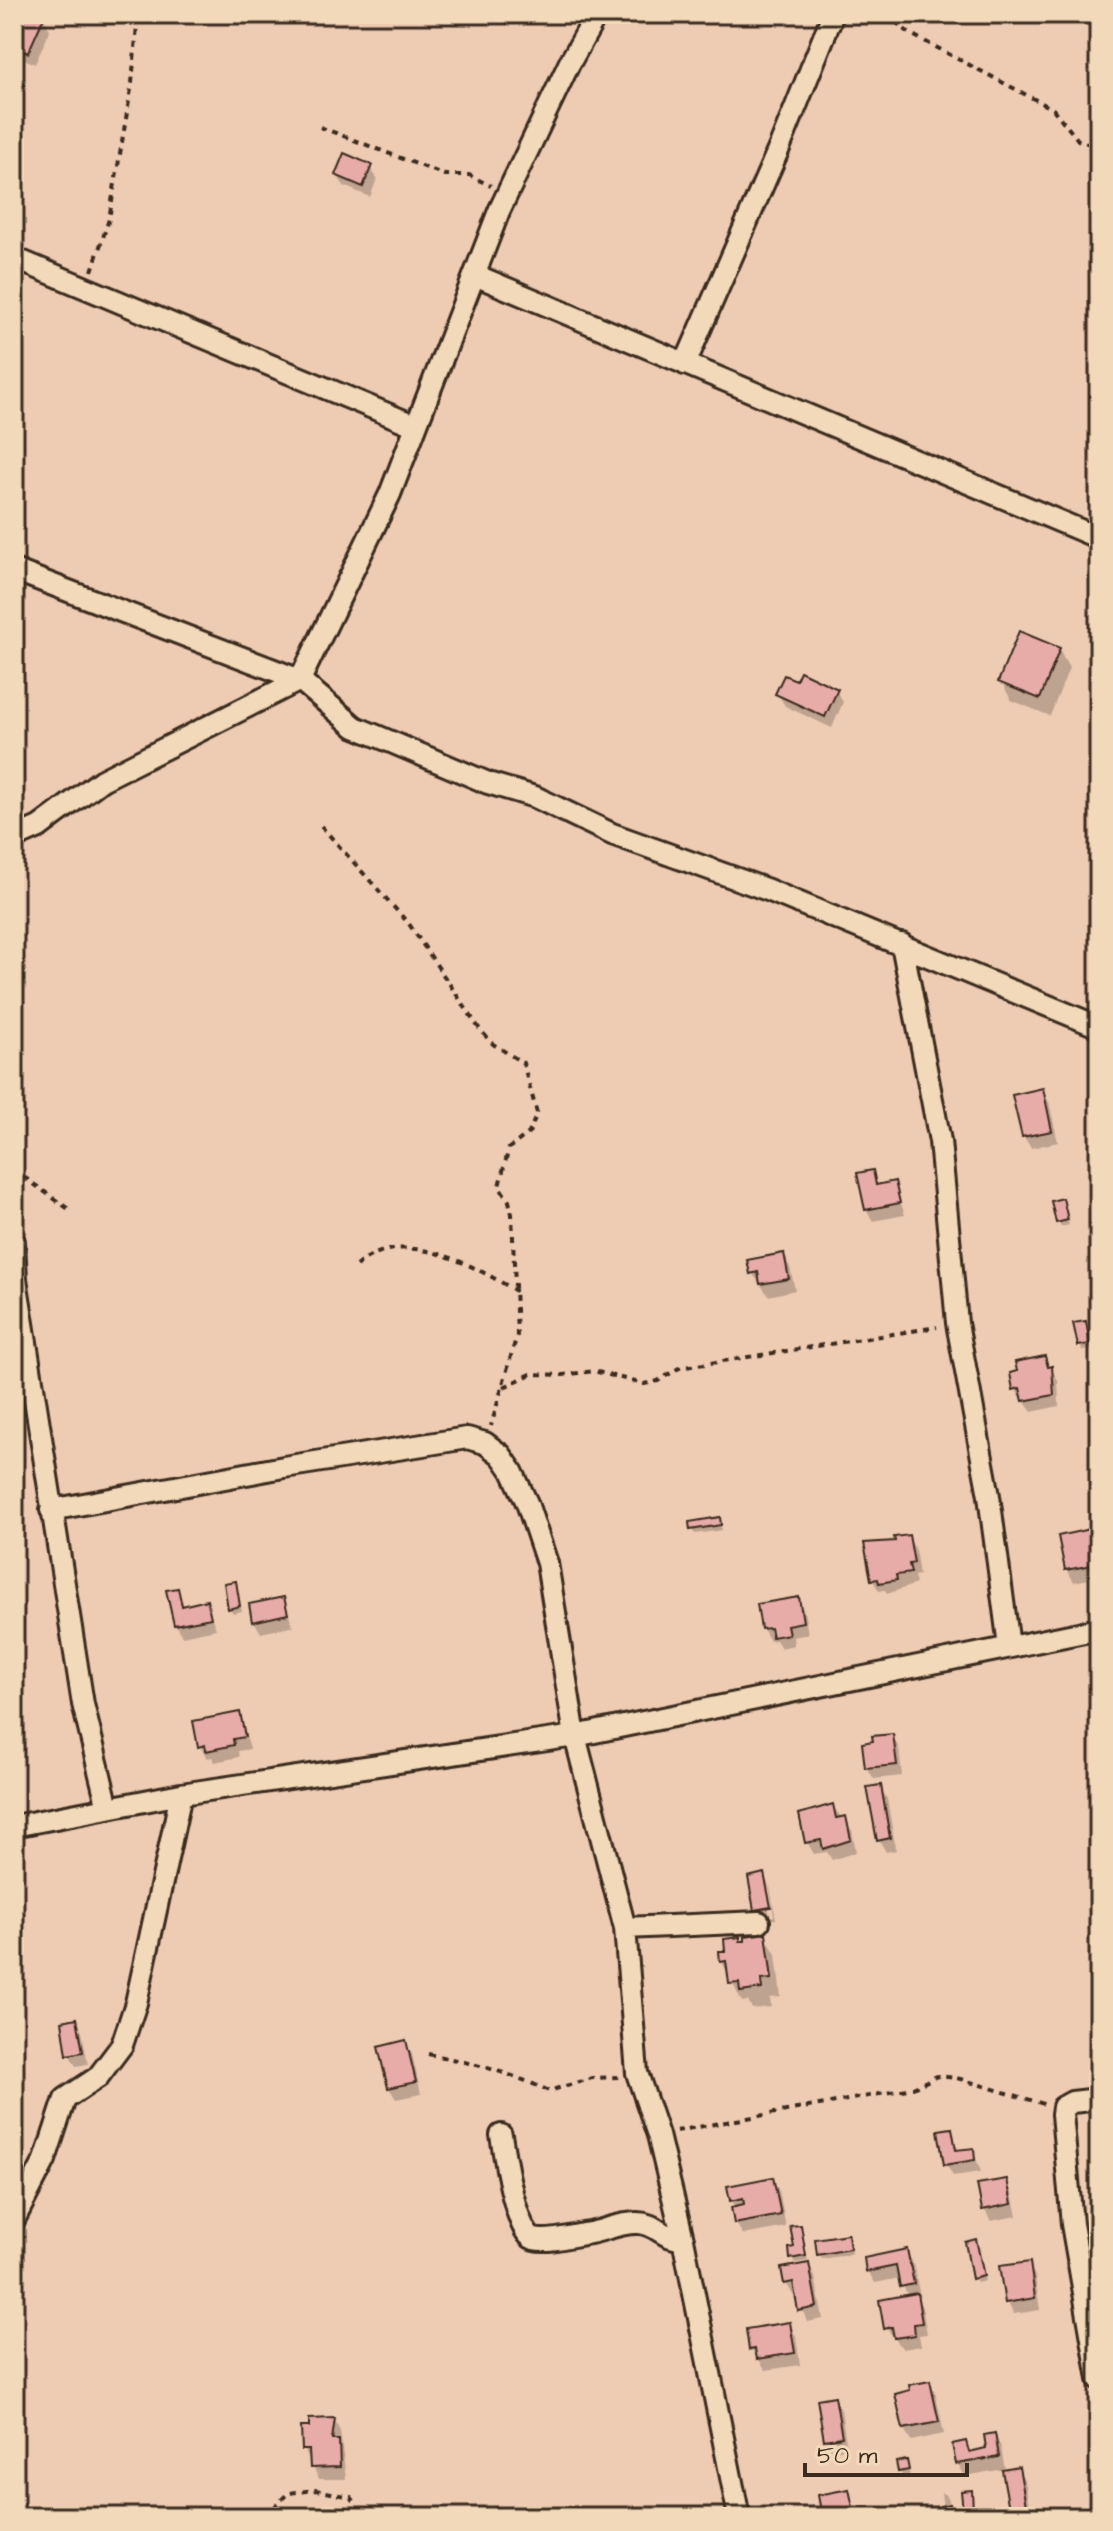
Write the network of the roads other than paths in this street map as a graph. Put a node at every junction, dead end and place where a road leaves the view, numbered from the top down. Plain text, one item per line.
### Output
1 (597, 14) edge
2 (833, 14) edge
3 (14, 258) edge
4 (475, 275) junction
5 (685, 364) junction
6 (416, 426) junction
7 (1099, 538) edge
8 (14, 570) edge
9 (300, 680) junction
10 (14, 838) edge
11 (902, 944) junction
12 (1099, 1027) edge
13 (14, 1242) edge
14 (51, 1510) junction
15 (1099, 1629) edge
16 (1009, 1646) junction
17 (575, 1736) junction
18 (181, 1794) junction
19 (108, 1808) junction
20 (14, 1826) edge
21 (759, 1922) dead end
22 (625, 1928) junction
23 (1099, 2099) edge
24 (501, 2135) dead end
25 (14, 2220) edge
26 (683, 2239) junction
27 (1099, 2379) edge
28 (739, 2517) edge

1 - 4 street
2 - 5 street
3 - 6 street
4 - 5 street
4 - 6 street
5 - 7 street
6 - 9 street
8 - 9 street
9 - 10 street
9 - 11 street
11 - 12 street
11 - 16 street
13 - 14 street
14 - 17 street
14 - 19 street
15 - 16 street
16 - 17 street
17 - 18 street
17 - 22 street
18 - 19 street
18 - 25 street
19 - 20 street
21 - 22 street
22 - 26 street
23 - 27 street
24 - 26 street
26 - 28 street

